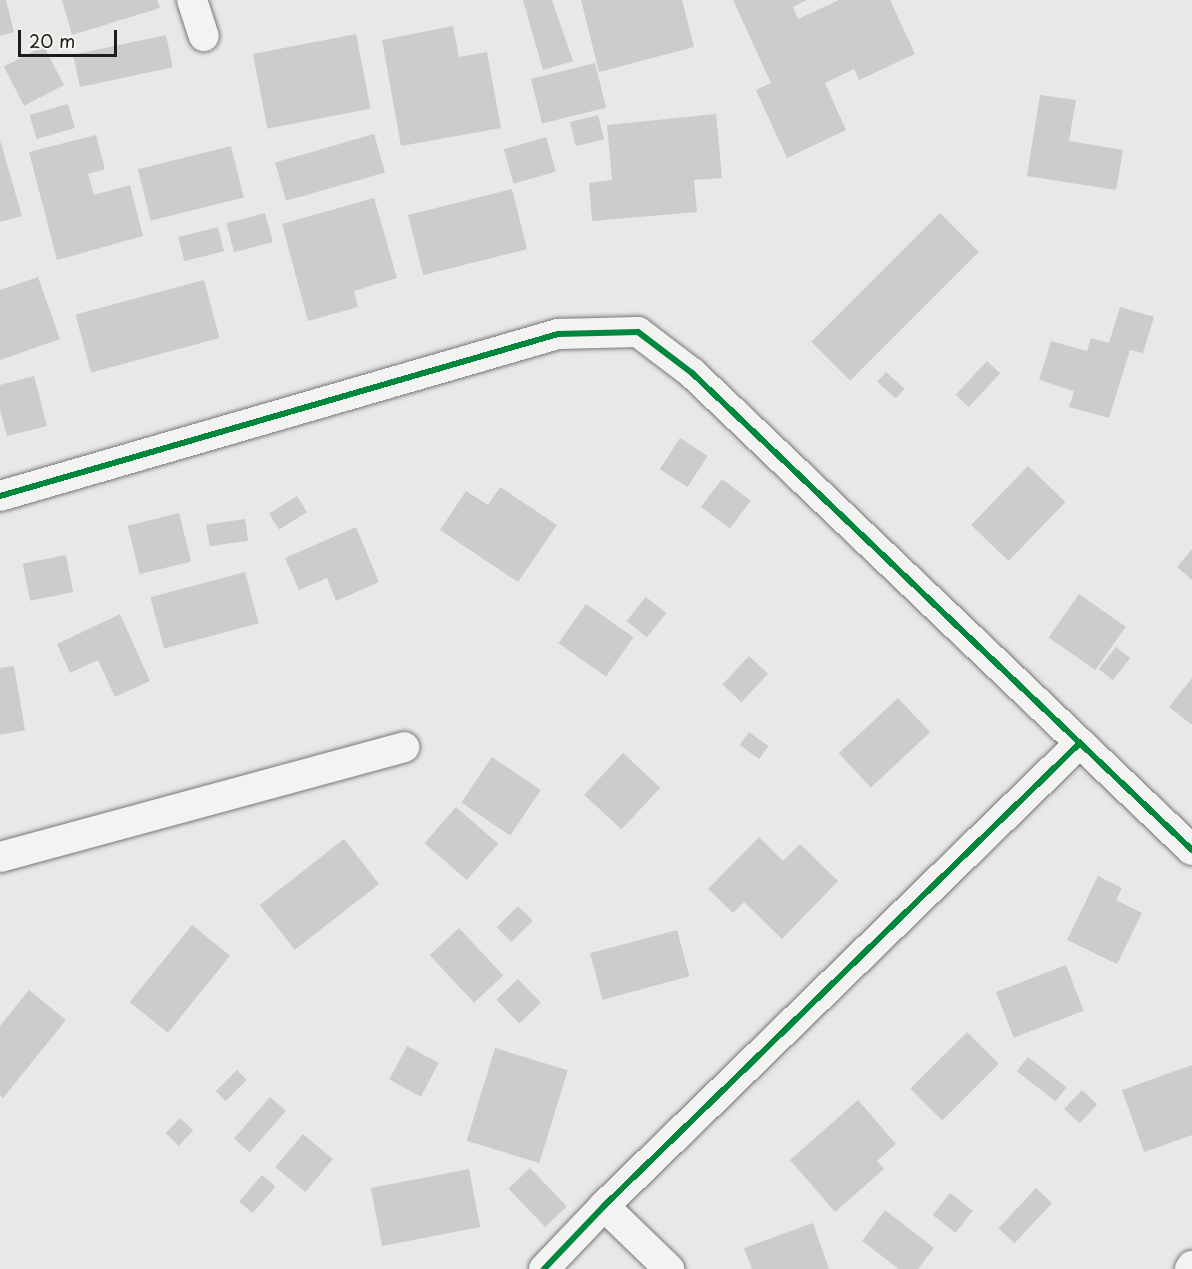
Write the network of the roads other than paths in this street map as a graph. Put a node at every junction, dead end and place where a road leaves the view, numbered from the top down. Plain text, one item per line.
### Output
1 (192, 0) edge
2 (204, 36) dead end
3 (0, 496) edge
4 (1080, 742) junction
5 (404, 747) dead end
6 (1192, 850) edge
7 (0, 857) edge
8 (604, 1206) junction
9 (544, 1269) edge
10 (669, 1269) edge

1 - 2 street
3 - 4 street
4 - 6 street
4 - 8 street
5 - 7 street
8 - 9 street
8 - 10 street

